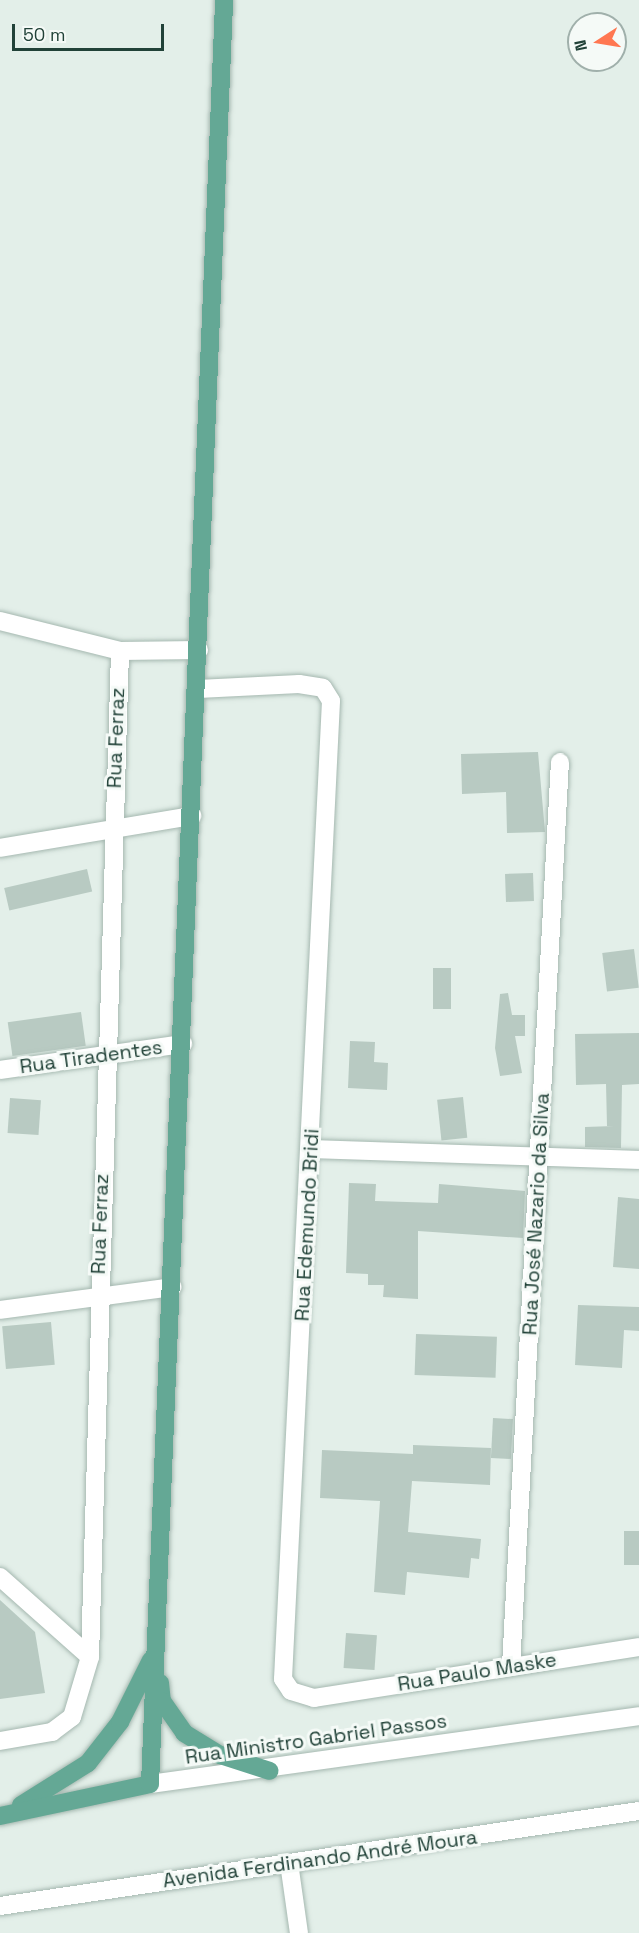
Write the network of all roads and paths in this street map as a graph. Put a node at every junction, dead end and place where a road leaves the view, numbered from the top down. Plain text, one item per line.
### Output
1 (224, 0) edge
2 (0, 621) edge
3 (199, 650) junction
4 (120, 651) junction
5 (198, 688) junction
6 (560, 762) dead end
7 (192, 816) junction
8 (113, 831) junction
9 (0, 848) edge
10 (183, 1044) junction
11 (106, 1055) junction
12 (0, 1070) edge
13 (312, 1149) junction
14 (540, 1157) junction
15 (639, 1160) edge
16 (172, 1287) junction
17 (98, 1296) junction
18 (0, 1310) edge
19 (0, 1577) edge
20 (639, 1647) edge
21 (155, 1653) junction
22 (90, 1658) junction
23 (511, 1666) junction
24 (314, 1698) joint
25 (639, 1716) edge
26 (0, 1741) edge
27 (270, 1770) junction
28 (150, 1784) junction
29 (639, 1811) edge
30 (1, 1816) edge
31 (289, 1863) junction
32 (0, 1906) edge
33 (299, 1933) edge

1 - 3 main road
2 - 4 street
3 - 4 street
3 - 5 main road
4 - 8 street, Rua Ferraz
5 - 7 main road
5 - 13 street, Rua Edemundo Bridi
6 - 14 street, Rua José Nazario da Silva
7 - 8 street
7 - 10 main road
8 - 9 street
8 - 11 street, Rua Ferraz
10 - 11 street, Rua Tiradentes
10 - 16 main road
11 - 12 street, Rua Tiradentes
11 - 17 street, Rua Ferraz
13 - 14 street
13 - 24 street, Rua Edemundo Bridi
14 - 15 street
14 - 23 street, Rua José Nazario da Silva
16 - 17 street
16 - 21 main road
17 - 18 street
17 - 22 street, Rua Ferraz
19 - 22 street
20 - 23 street, Rua Paulo Maske
21 - 27 main road
21 - 28 main road
21 - 30 main road
22 - 26 street, Rua Ferraz
23 - 24 street, Rua Paulo Maske
25 - 27 street, Rua Ministro Gabriel Passos
27 - 28 street, Rua Ministro Gabriel Passos
28 - 30 main road, Rua Ministro Gabriel Passos
29 - 31 street, Avenida Ferdinando André Moura
31 - 32 street, Avenida Ferdinando André Moura
31 - 33 street

